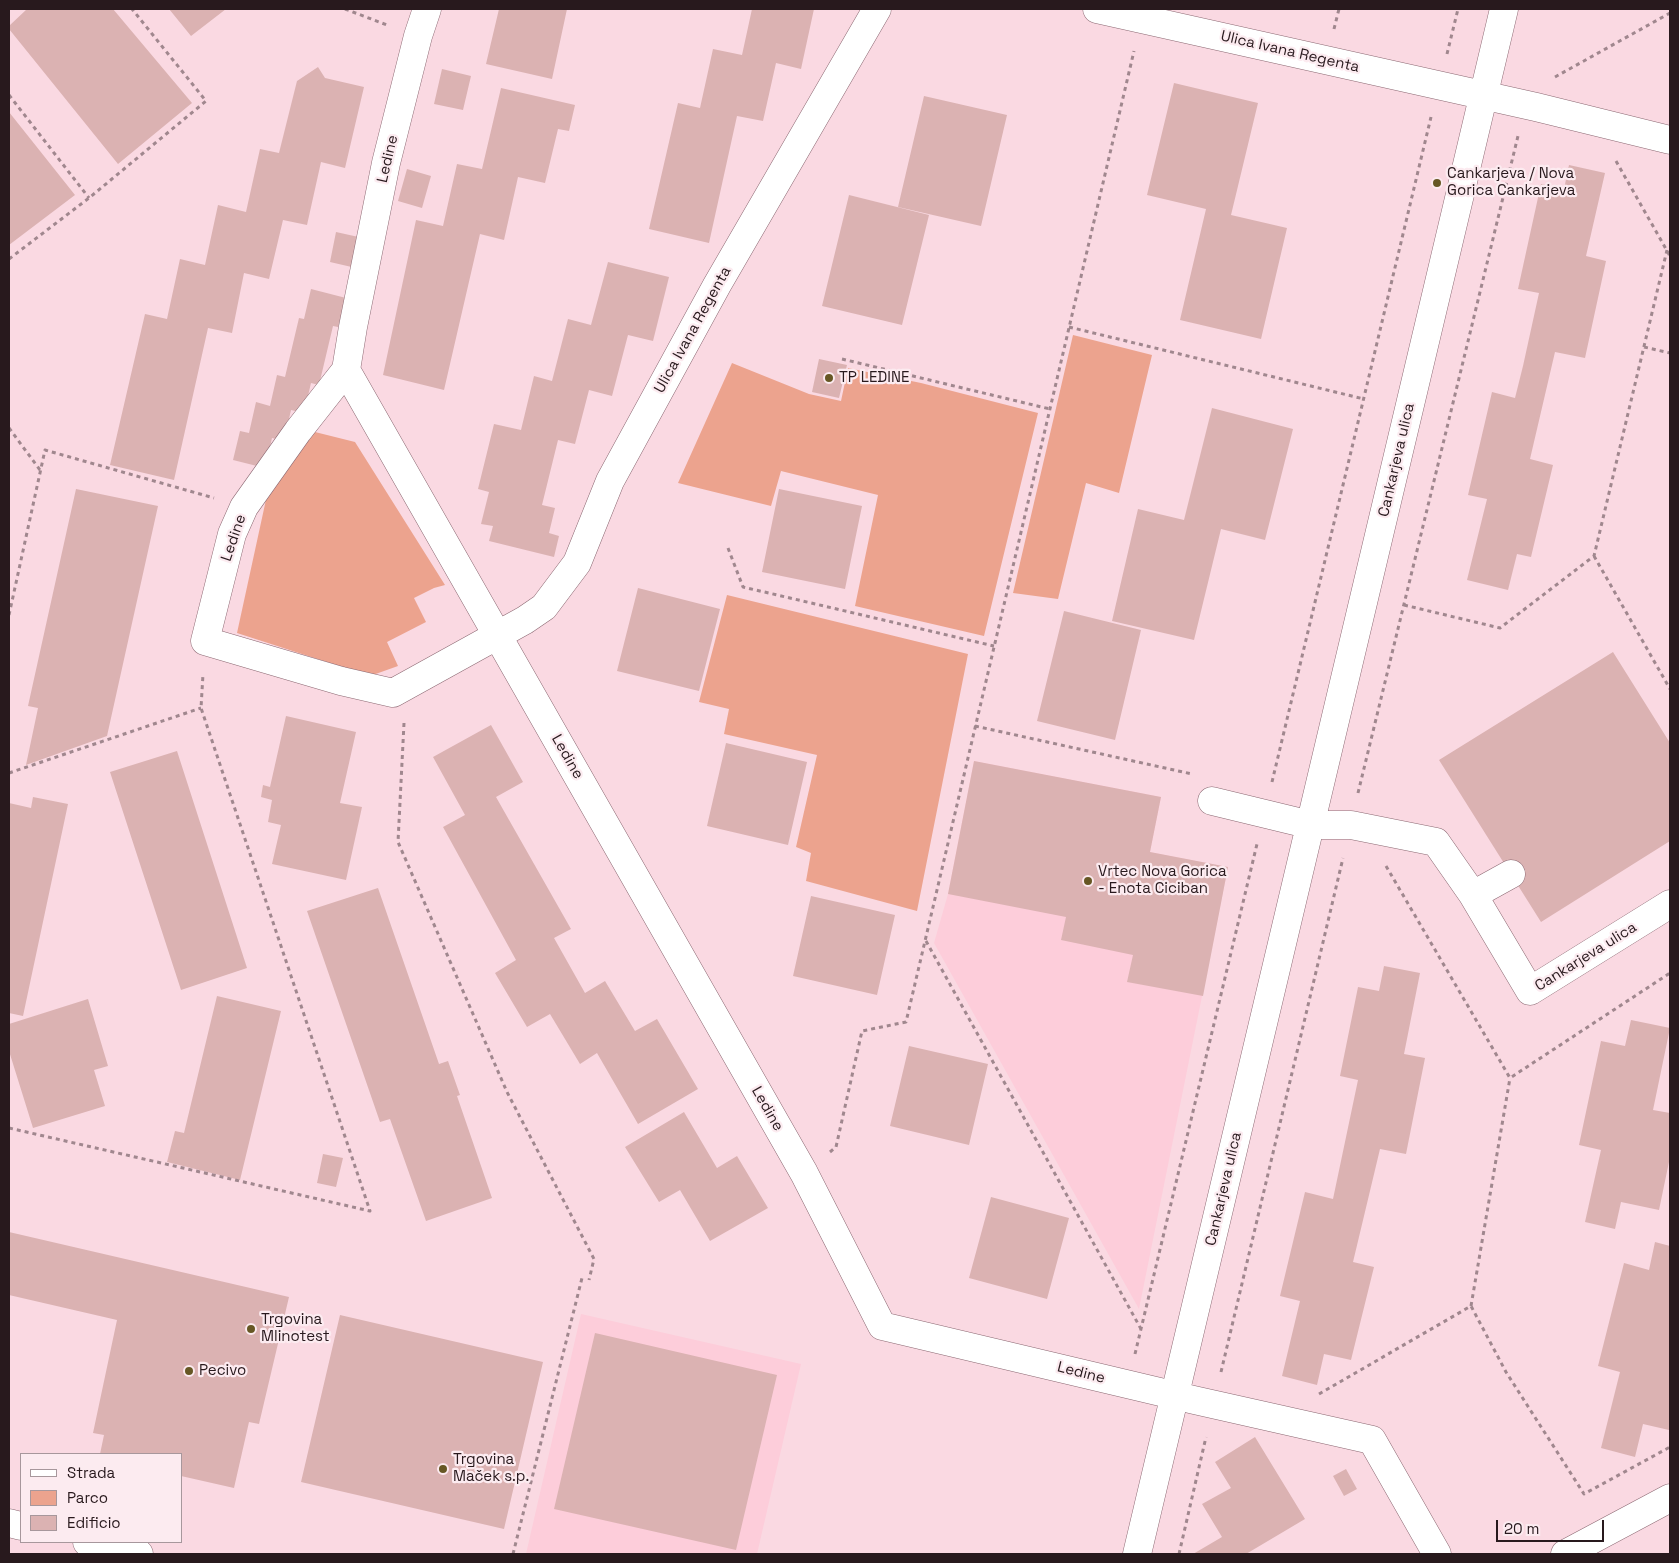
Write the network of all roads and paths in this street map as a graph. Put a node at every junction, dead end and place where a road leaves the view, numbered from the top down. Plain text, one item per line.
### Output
1 (132, 9) edge
2 (346, 9) edge
3 (427, 9) edge
4 (877, 9) edge
5 (1097, 9) edge
6 (1458, 9) edge
7 (1504, 9) edge
8 (1670, 13) edge
9 (1142, 19) junction
10 (418, 36) junction
11 (1447, 54) dead end
12 (1552, 78) dead end
13 (9, 95) edge
14 (1483, 96) junction
15 (1433, 111) dead end
16 (1520, 131) dead end
17 (1670, 140) edge
18 (89, 198) junction
19 (1637, 198) dead end
20 (1667, 250) junction
21 (1670, 256) edge
22 (9, 259) edge
23 (1069, 327) junction
24 (1644, 347) junction
25 (1670, 352) edge
26 (842, 359) dead end
27 (346, 370) junction
28 (1364, 399) junction
29 (1050, 409) junction
30 (9, 428) edge
31 (41, 471) junction
32 (244, 507) junction
33 (728, 548) dead end
34 (1594, 556) junction
35 (1404, 605) junction
36 (9, 615) edge
37 (497, 634) junction
38 (205, 641) junction
39 (994, 646) junction
40 (406, 685) junction
41 (1670, 689) edge
42 (201, 708) junction
43 (976, 726) junction
44 (9, 772) edge
45 (1198, 776) dead end
46 (1212, 801) dead end
47 (1264, 813) junction
48 (1310, 825) junction
49 (1351, 825) junction
50 (1511, 874) dead end
51 (1473, 895) junction
52 (1670, 904) edge
53 (925, 941) junction
54 (1510, 1078) dead end
55 (9, 1128) edge
56 (804, 1173) junction
57 (582, 1278) dead end
58 (589, 1280) dead end
59 (1471, 1306) junction
60 (1141, 1329) junction
61 (1134, 1357) dead end
62 (1220, 1376) dead end
63 (1175, 1396) junction
64 (1314, 1397) dead end
65 (1206, 1435) dead end
66 (1670, 1447) edge
67 (1670, 1498) edge
68 (91, 1543) edge
69 (139, 1554) edge
70 (513, 1554) edge
71 (1137, 1554) edge
72 (1179, 1554) edge
73 (1437, 1554) edge
74 (1565, 1554) edge

1 - 18 path
2 - 10 path
3 - 10 street, Ledine
4 - 37 street, Ulica Ivana Regenta
5 - 9 street, Ulica Ivana Regenta
6 - 11 path
7 - 14 street, Cankarjeva ulica
8 - 12 path
9 - 14 street, Ulica Ivana Regenta
9 - 23 path
10 - 27 street, Ledine
13 - 18 path
14 - 17 street
14 - 48 street, Cankarjeva ulica
15 - 28 path
16 - 35 path
18 - 22 path
19 - 20 path
20 - 21 path
20 - 24 path
23 - 28 path
23 - 29 path
24 - 25 path
24 - 34 path
26 - 29 path
27 - 32 street, Ledine
27 - 37 street, Ledine
28 - 47 path
29 - 39 path
30 - 31 path
31 - 32 path, Ledine
31 - 36 path, Ledine
32 - 38 street, Ledine
33 - 39 path
34 - 35 path
34 - 41 path
35 - 49 path
37 - 40 street
37 - 56 street, Ledine
38 - 40 street
38 - 42 path
39 - 43 path
40 - 58 path
42 - 44 path
42 - 55 path
43 - 45 path
43 - 53 path
46 - 47 street
47 - 48 street
47 - 60 path
48 - 49 street, Cankarjeva ulica
48 - 63 street, Cankarjeva ulica
49 - 51 street, Cankarjeva ulica
49 - 62 path
50 - 51 street
51 - 52 street, Cankarjeva ulica
53 - 56 path
53 - 60 path
54 - 59 path
56 - 63 street, Ledine
57 - 70 path
59 - 64 path
59 - 66 path
60 - 61 path
63 - 71 street, Cankarjeva ulica
63 - 73 street, Ledine
65 - 72 path
67 - 74 street
68 - 69 street

